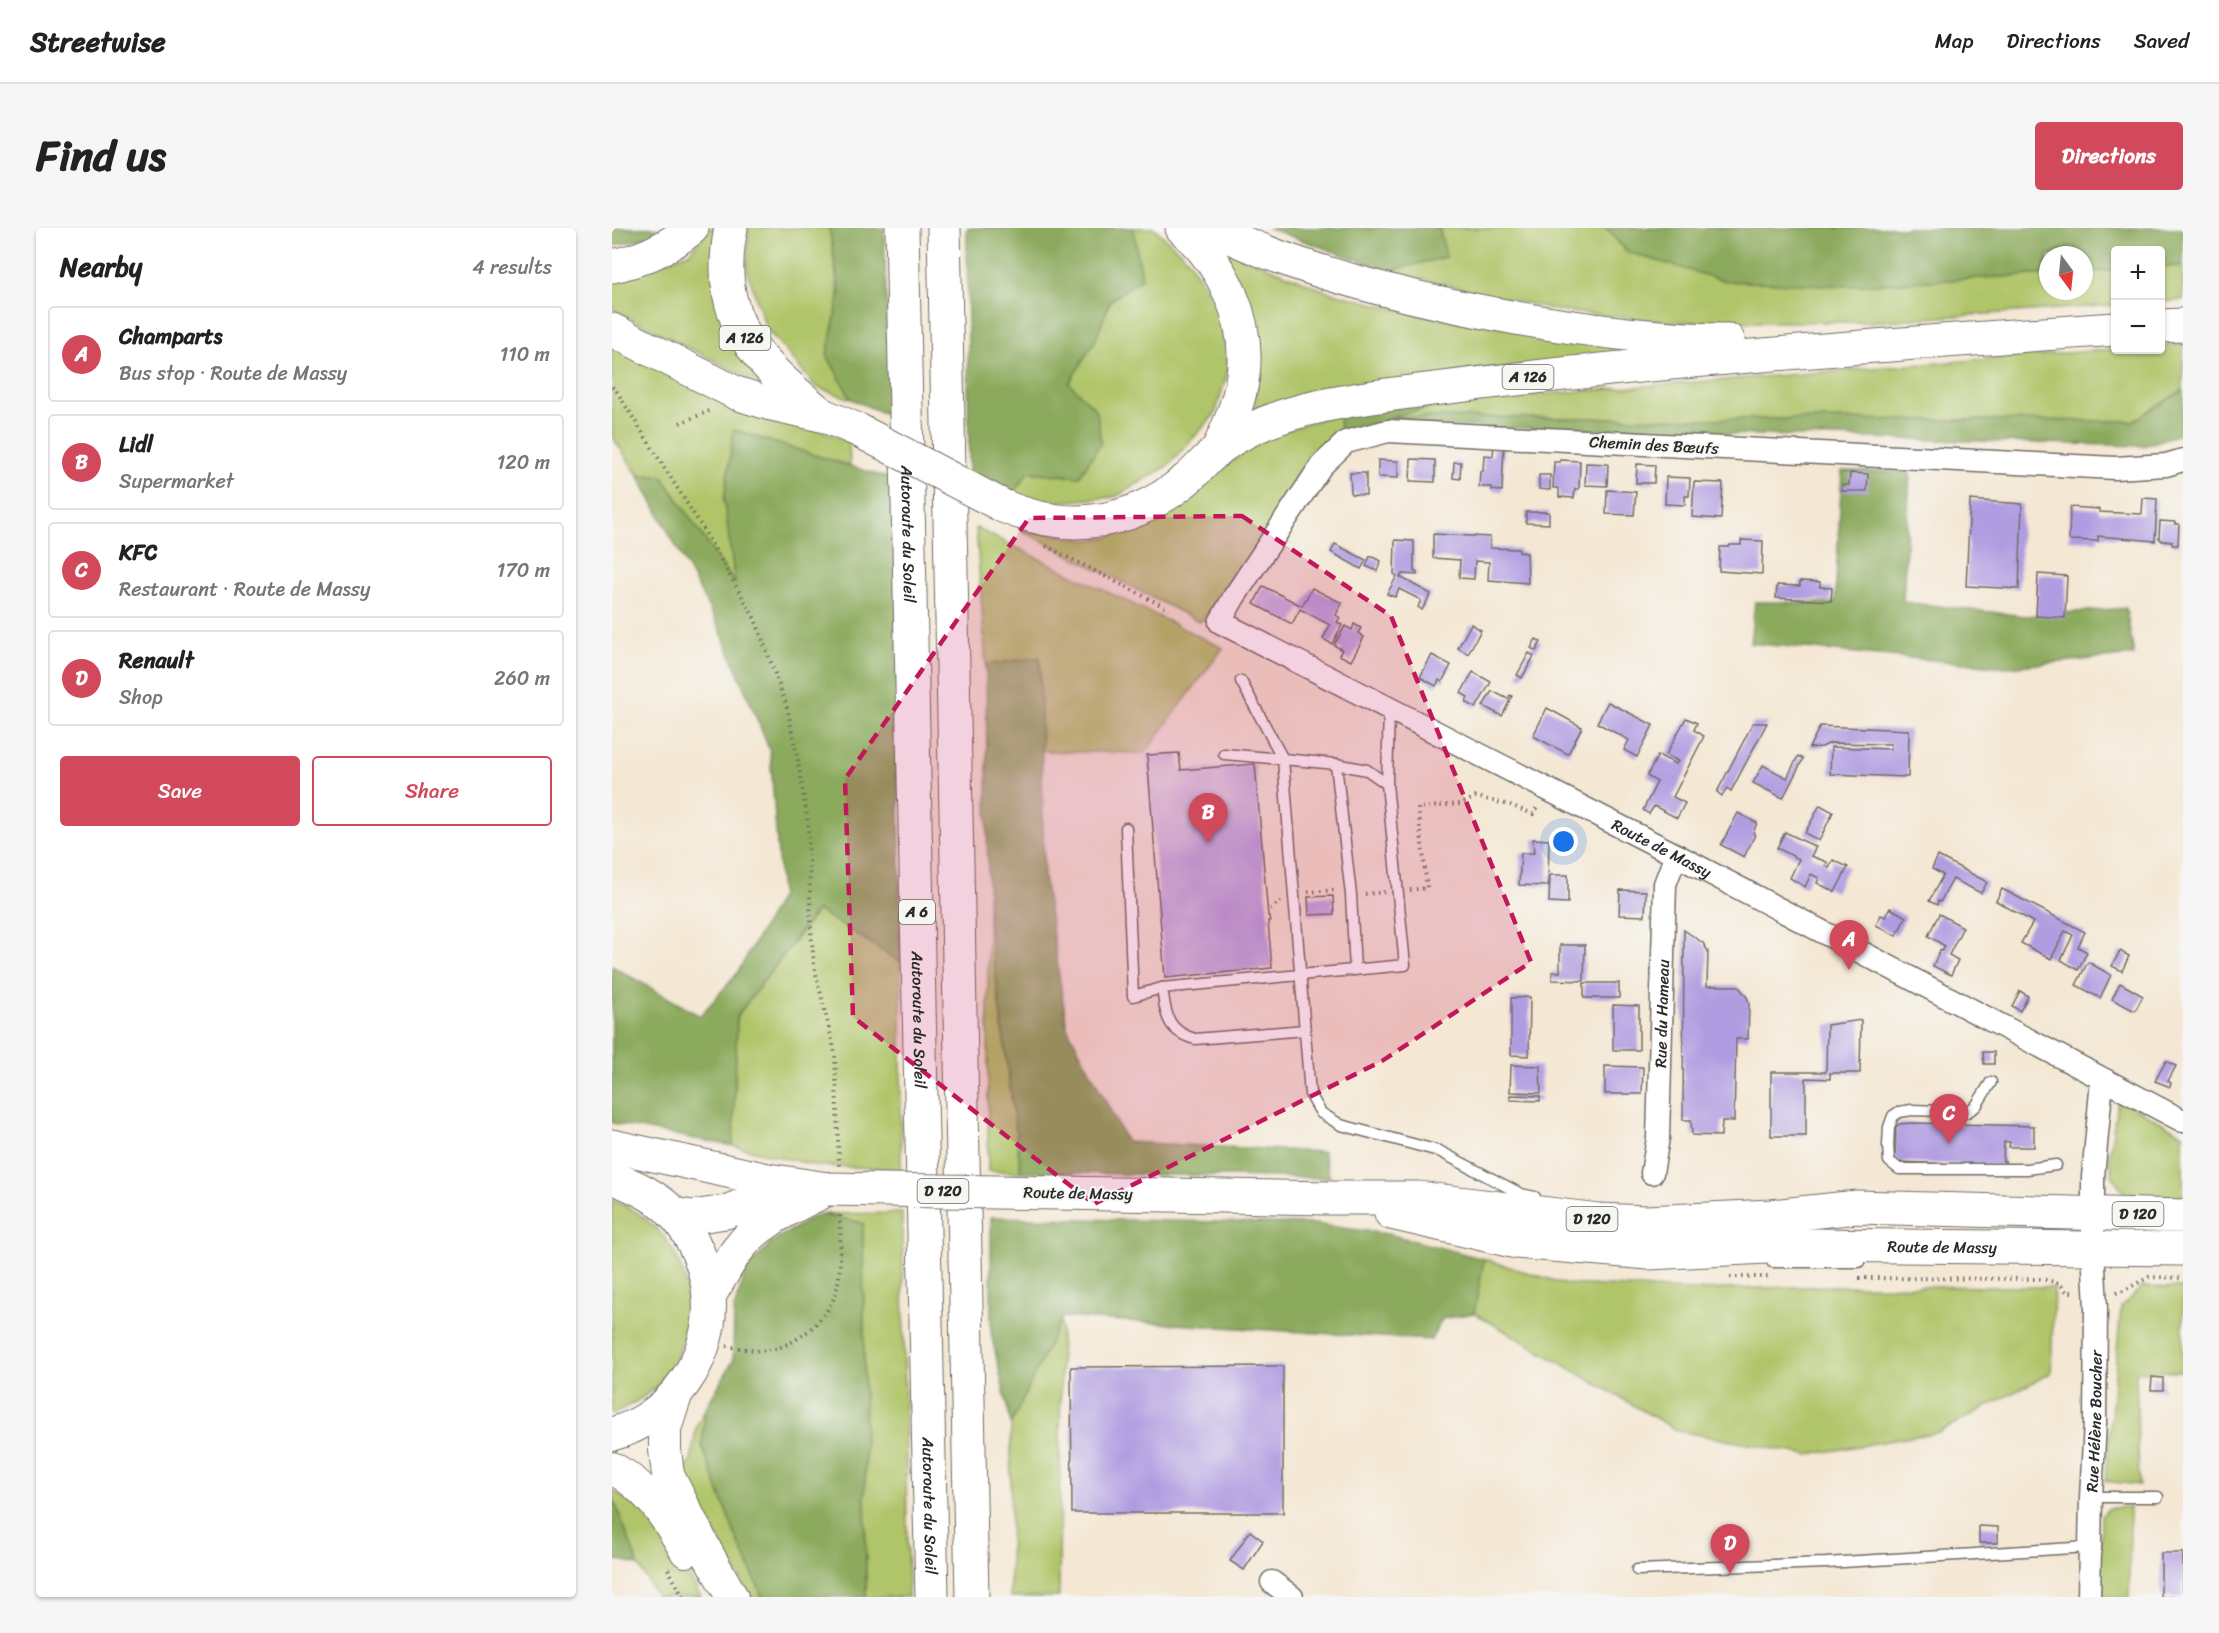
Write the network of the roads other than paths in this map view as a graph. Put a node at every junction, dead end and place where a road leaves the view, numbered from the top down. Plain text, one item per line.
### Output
1 (692, 228) edge
2 (731, 228) edge
3 (902, 228) edge
4 (944, 228) edge
5 (1182, 228) edge
6 (1211, 228) edge
7 (612, 266) edge
8 (2183, 315) edge
9 (2165, 317) edge
10 (2111, 320) edge
11 (2183, 325) edge
12 (2165, 326) edge
13 (2111, 329) edge
14 (614, 335) edge
15 (825, 416) junction
16 (1218, 449) junction
17 (2183, 460) edge
18 (1220, 622) joint
19 (1241, 681) dead end
20 (1389, 709) junction
21 (1224, 754) dead end
22 (1283, 759) junction
23 (1336, 764) junction
24 (1387, 784) junction
25 (1126, 828) dead end
26 (1676, 855) junction
27 (1355, 970) junction
28 (1300, 975) junction
29 (1162, 988) junction
30 (1305, 1030) junction
31 (2102, 1080) junction
32 (1991, 1082) dead end
33 (2183, 1121) edge
34 (612, 1146) edge
35 (2056, 1165) dead end
36 (1652, 1173) dead end
37 (612, 1176) edge
38 (835, 1188) junction
39 (1328, 1198) junction
40 (2093, 1213) junction
41 (673, 1214) junction
42 (2183, 1216) edge
43 (1598, 1220) junction
44 (2183, 1249) edge
45 (1649, 1253) junction
46 (1739, 1260) dead end
47 (2093, 1260) junction
48 (1761, 1261) dead end
49 (1872, 1262) dead end
50 (709, 1296) junction
51 (676, 1395) junction
52 (612, 1434) edge
53 (612, 1468) edge
54 (2091, 1497) junction
55 (2158, 1497) dead end
56 (2089, 1546) junction
57 (1637, 1570) dead end
58 (1272, 1582) dead end
59 (712, 1597) edge
60 (732, 1597) edge
61 (932, 1597) edge
62 (972, 1597) edge
63 (1292, 1597) edge
64 (2089, 1597) edge

1 - 7 main road
2 - 15 main road, A 126
3 - 61 main road, Autoroute du Soleil / A 6
4 - 62 main road, A 6
5 - 16 main road
6 - 10 main road
8 - 9 main road
11 - 12 main road
13 - 16 main road, A 126
14 - 15 main road
15 - 16 main road, A 126, bridge
17 - 18 street, Chemin des Bœufs
18 - 20 street, Route de Massy
19 - 22 lane
20 - 24 lane
20 - 26 street, Route de Massy
21 - 22 lane
22 - 23 lane
22 - 28 lane
23 - 24 lane
23 - 27 lane
24 - 27 lane
25 - 29 lane
26 - 31 street, Route de Massy
26 - 36 street, Rue du Hameau
27 - 28 lane
28 - 29 lane
28 - 30 lane
29 - 30 lane
30 - 43 lane
31 - 33 street, Route de Massy
31 - 40 street
32 - 35 lane
34 - 38 main road, D 120
37 - 41 main road
38 - 39 main road, Route de Massy / D 120, bridge
38 - 41 main road, Route de Massy / D 120
38 - 50 main road, Route de Massy / D 120
39 - 43 main road, Route de Massy / D 120
39 - 45 main road, Route de Massy / D 120
40 - 42 main road, Route de Massy / D 120
40 - 43 main road, Route de Massy / D 120
40 - 47 street
41 - 50 main road
44 - 47 main road, Route de Massy / D 120
45 - 46 lane
45 - 47 main road, Route de Massy / D 120
47 - 54 street, Rue Hélène Boucher
48 - 49 lane
50 - 51 main road
51 - 52 main road
51 - 60 main road
53 - 59 main road
54 - 55 lane
54 - 56 street, Rue Hélène Boucher
56 - 57 lane
56 - 64 street, Rue Hélène Boucher
58 - 63 street

